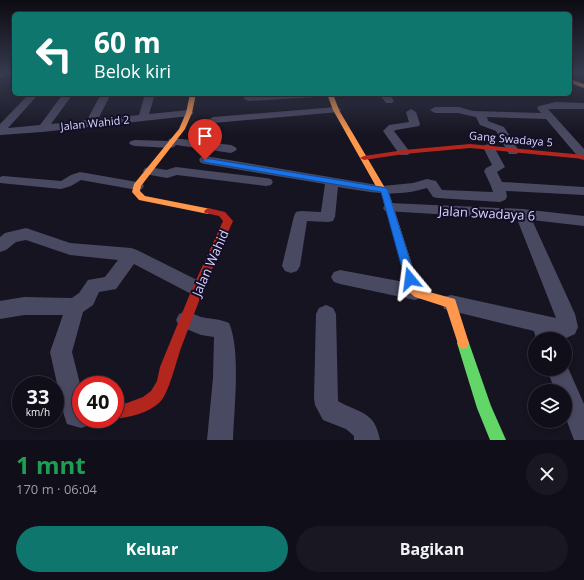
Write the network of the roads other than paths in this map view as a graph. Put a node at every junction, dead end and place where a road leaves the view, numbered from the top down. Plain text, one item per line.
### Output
1 (67, 96) edge
2 (105, 96) edge
3 (149, 96) edge
4 (193, 96) edge
5 (247, 96) edge
6 (331, 96) edge
7 (31, 97) dead end
8 (582, 108) edge
9 (336, 110) junction
10 (435, 110) dead end
11 (411, 112) dead end
12 (189, 113) junction
13 (480, 114) junction
14 (549, 116) junction
15 (143, 118) junction
16 (249, 118) junction
17 (213, 120) dead end
18 (90, 124) junction
19 (42, 129) junction
20 (1, 133) edge
21 (135, 143) dead end
22 (171, 143) junction
23 (489, 147) junction
24 (231, 149) dead end
25 (513, 151) junction
26 (404, 152) junction
27 (584, 156) edge
28 (364, 158) junction
29 (205, 160) dead end
30 (149, 171) junction
31 (3, 180) dead end
32 (266, 182) dead end
33 (332, 182) junction
34 (137, 186) junction
35 (383, 190) junction
36 (584, 190) edge
37 (499, 192) junction
38 (390, 208) junction
39 (514, 214) junction
40 (584, 221) edge
41 (0, 246) edge
42 (131, 255) junction
43 (291, 266) dead end
44 (340, 277) dead end
45 (197, 289) junction
46 (415, 292) junction
47 (451, 303) junction
48 (75, 307) junction
49 (0, 310) edge
50 (326, 314) dead end
51 (186, 320) junction
52 (545, 331) edge
53 (561, 376) edge
54 (72, 393) edge
55 (124, 409) edge
56 (584, 433) edge
57 (220, 440) edge
58 (367, 440) edge
59 (498, 440) edge

1 - 19 street
2 - 18 street
3 - 15 street
4 - 12 street
5 - 16 street
6 - 9 street
7 - 20 street
8 - 14 street
9 - 16 street
9 - 28 street
10 - 13 street
11 - 26 street
12 - 15 street, Jalan Wahid 2
12 - 22 street
13 - 14 street
13 - 25 street
14 - 27 street
15 - 18 street, Jalan Wahid 2
16 - 17 street
18 - 19 street, Jalan Wahid 2
19 - 20 street, Jalan Wahid 2
21 - 22 street
22 - 24 street
22 - 30 street
23 - 25 street, Gang Swadaya 5
23 - 26 street, Gang Swadaya 5
23 - 37 street
25 - 27 street, Gang Swadaya 5
26 - 28 street, Gang Swadaya 5
28 - 35 street
29 - 33 street
30 - 32 street
30 - 34 street
31 - 34 street
33 - 35 street
33 - 43 street
34 - 45 street, Jalan Wahid
35 - 37 street
35 - 38 street
36 - 37 street
37 - 39 street
38 - 39 street, Jalan Swadaya 6
38 - 46 street
39 - 40 street, Jalan Swadaya 6
39 - 52 street
41 - 42 street
42 - 45 street
42 - 48 street
44 - 46 street
45 - 51 street, Jalan Wahid
46 - 47 street
47 - 52 street
47 - 59 street
48 - 49 street
48 - 54 street
50 - 58 street
51 - 55 street, Jalan Wahid
51 - 57 street
53 - 56 street

